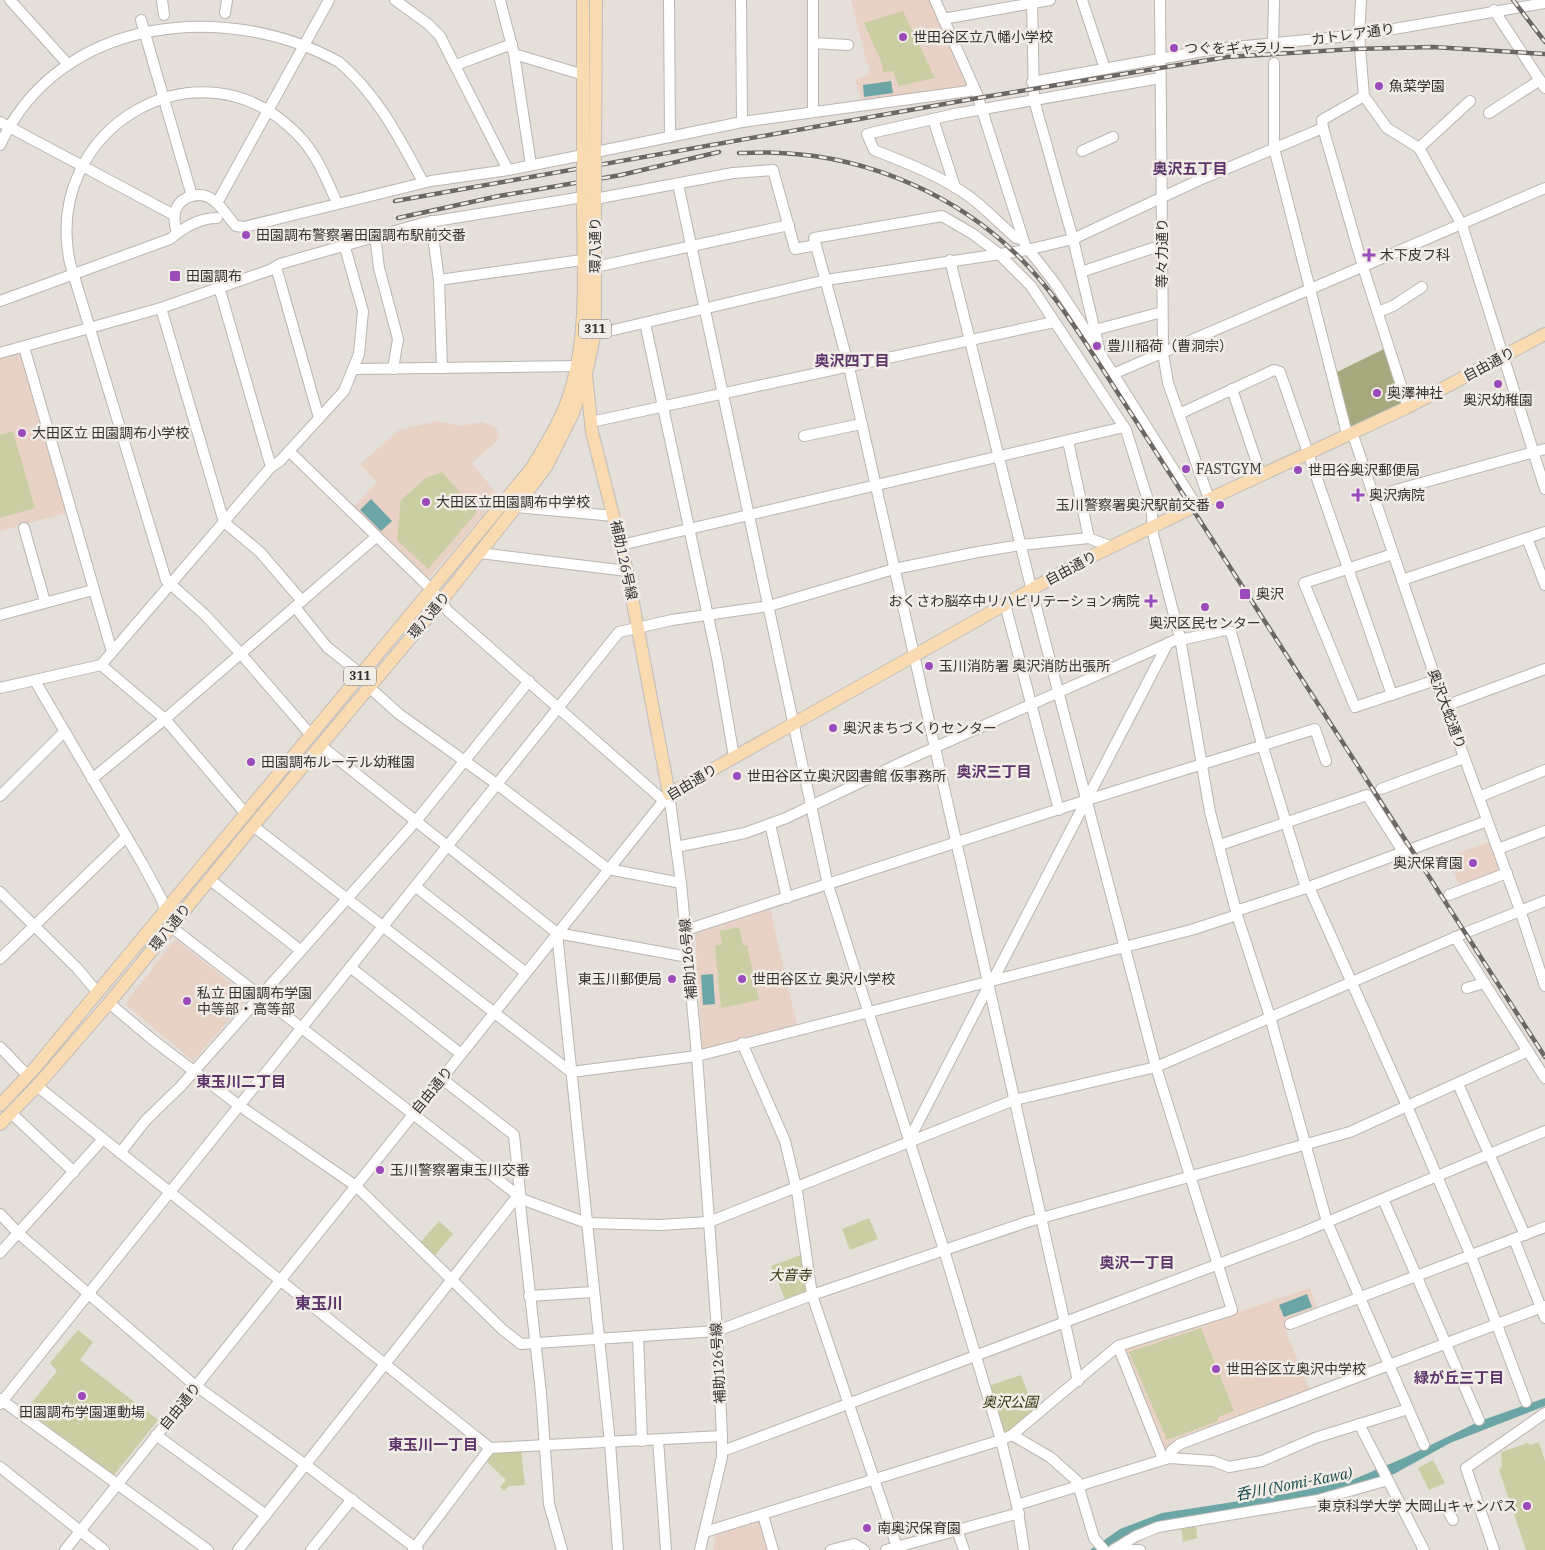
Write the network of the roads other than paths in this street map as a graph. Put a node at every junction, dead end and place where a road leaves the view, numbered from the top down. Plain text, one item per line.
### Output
1 (10, 0) edge
2 (162, 0) edge
3 (227, 0) edge
4 (329, 0) edge
5 (395, 0) edge
6 (500, 0) edge
7 (583, 0) edge
8 (596, 0) edge
9 (669, 0) edge
10 (741, 0) edge
11 (813, 0) edge
12 (935, 0) edge
13 (1050, 0) edge
14 (1082, 0) edge
15 (1160, 0) edge
16 (1274, 0) edge
17 (1361, 0) edge
18 (1032, 1) edge
19 (1529, 2) edge
20 (1545, 3) edge
21 (1494, 10) junction
22 (238, 14) dead end
23 (943, 19) junction
24 (285, 28) dead end
25 (110, 31) dead end
26 (1359, 35) junction
27 (308, 39) junction
28 (1273, 43) junction
29 (813, 44) junction
30 (848, 45) dead end
31 (513, 49) junction
32 (1160, 57) junction
33 (64, 60) junction
34 (1274, 63) dead end
35 (456, 65) junction
36 (1105, 69) junction
37 (584, 76) junction
38 (1160, 78) junction
39 (1032, 82) junction
40 (1542, 84) edge
41 (974, 85) junction
42 (1364, 96) junction
43 (164, 99) junction
44 (1034, 100) junction
45 (1470, 101) dead end
46 (982, 109) junction
47 (268, 111) junction
48 (813, 111) junction
49 (1489, 112) dead end
50 (933, 119) junction
51 (742, 122) junction
52 (4, 125) edge
53 (1323, 128) junction
54 (670, 137) junction
55 (1114, 137) dead end
56 (0, 145) edge
57 (1274, 148) junction
58 (1419, 148) junction
59 (1082, 151) dead end
60 (589, 158) junction
61 (531, 165) junction
62 (82, 166) junction
63 (508, 170) junction
64 (423, 182) junction
65 (678, 184) junction
66 (955, 187) junction
67 (1545, 188) edge
68 (589, 192) junction
69 (192, 196) junction
70 (1161, 197) junction
71 (337, 203) junction
72 (219, 211) junction
73 (174, 215) junction
74 (431, 221) junction
75 (789, 225) junction
76 (1462, 225) junction
77 (177, 233) junction
78 (375, 235) junction
79 (1023, 239) junction
80 (1073, 239) junction
81 (344, 244) junction
82 (816, 245) junction
83 (1162, 245) junction
84 (691, 247) junction
85 (1027, 250) junction
86 (998, 253) junction
87 (582, 260) junction
88 (950, 260) junction
89 (276, 267) junction
90 (595, 267) junction
91 (1363, 267) junction
92 (1081, 272) junction
93 (74, 275) junction
94 (439, 280) junction
95 (826, 280) junction
96 (1422, 287) dead end
97 (219, 288) junction
98 (1310, 290) junction
99 (0, 301) edge
100 (160, 308) junction
101 (705, 308) junction
102 (1162, 312) junction
103 (1378, 312) junction
104 (1054, 322) junction
105 (645, 323) junction
106 (92, 327) junction
107 (1095, 330) junction
108 (595, 332) junction
109 (1545, 334) edge
110 (970, 340) junction
111 (24, 347) junction
112 (0, 353) edge
113 (1163, 353) junction
114 (1101, 357) junction
115 (1502, 357) junction
116 (849, 367) junction
117 (442, 368) junction
118 (393, 369) junction
119 (353, 370) junction
120 (581, 370) junction
121 (1113, 374) junction
122 (1232, 389) junction
123 (723, 394) junction
124 (663, 406) junction
125 (1408, 407) junction
126 (1179, 414) junction
127 (319, 418) junction
128 (591, 422) junction
129 (861, 424) junction
130 (1124, 427) junction
131 (1349, 433) junction
132 (804, 436) dead end
133 (1068, 441) junction
134 (1545, 449) edge
135 (289, 451) junction
136 (1308, 453) junction
137 (1532, 453) junction
138 (999, 457) junction
139 (271, 467) junction
140 (1261, 475) junction
141 (875, 486) junction
142 (1545, 489) edge
143 (1374, 496) junction
144 (1209, 499) junction
145 (1196, 505) junction
146 (516, 507) junction
147 (749, 515) junction
148 (614, 516) junction
149 (224, 522) junction
150 (1154, 527) junction
151 (24, 528) dead end
152 (689, 529) junction
153 (1545, 532) edge
154 (376, 538) junction
155 (1089, 538) junction
156 (1527, 538) junction
157 (621, 545) junction
158 (1021, 545) junction
159 (1112, 546) junction
160 (480, 553) junction
161 (1393, 554) junction
162 (894, 569) junction
163 (1348, 569) junction
164 (627, 572) junction
165 (1402, 580) junction
166 (170, 584) junction
167 (1545, 585) edge
168 (1032, 589) junction
169 (93, 590) junction
170 (432, 590) junction
171 (45, 602) junction
172 (440, 602) junction
173 (298, 604) junction
174 (1005, 604) junction
175 (769, 606) junction
176 (0, 615) edge
177 (708, 615) junction
178 (638, 628) junction
179 (1180, 638) junction
180 (1168, 643) junction
181 (112, 652) junction
182 (241, 654) junction
183 (913, 656) junction
184 (101, 665) junction
185 (1545, 669) edge
186 (362, 675) junction
187 (1436, 680) junction
188 (35, 681) junction
189 (529, 681) junction
190 (369, 687) junction
191 (0, 688) edge
192 (1058, 692) junction
193 (1392, 695) junction
194 (1031, 705) junction
195 (1445, 706) junction
196 (559, 707) junction
197 (165, 719) junction
198 (793, 724) junction
199 (64, 732) junction
200 (310, 734) junction
201 (1262, 744) junction
202 (320, 745) junction
203 (935, 748) junction
204 (734, 757) junction
205 (1464, 758) junction
206 (1326, 761) dead end
207 (466, 762) junction
208 (1202, 763) junction
209 (1545, 770) edge
210 (92, 779) junction
211 (498, 785) junction
212 (1381, 789) dead end
213 (0, 796) edge
214 (666, 797) junction
215 (1479, 797) junction
216 (1087, 800) junction
217 (811, 806) junction
218 (1058, 810) junction
219 (245, 813) junction
220 (416, 821) junction
221 (1487, 821) junction
222 (1286, 823) junction
223 (770, 824) junction
224 (253, 826) junction
225 (1545, 831) edge
226 (126, 837) junction
227 (957, 843) junction
228 (1220, 845) junction
229 (448, 847) junction
230 (676, 847) junction
231 (1498, 849) junction
232 (1404, 853) junction
233 (608, 869) junction
234 (1507, 873) junction
235 (209, 879) junction
236 (681, 883) junction
237 (828, 885) junction
238 (416, 886) junction
239 (1308, 888) junction
240 (0, 892) edge
241 (1449, 895) dead end
242 (787, 898) junction
243 (347, 899) junction
244 (1545, 901) edge
245 (1520, 910) junction
246 (165, 911) junction
247 (1236, 913) junction
248 (34, 926) junction
249 (170, 926) junction
250 (384, 927) junction
251 (686, 930) junction
252 (557, 933) junction
253 (1455, 937) junction
254 (1124, 946) junction
255 (300, 950) junction
256 (688, 957) junction
257 (0, 959) edge
258 (350, 967) junction
259 (526, 973) junction
260 (990, 982) junction
261 (1351, 982) junction
262 (1484, 983) junction
263 (1545, 986) edge
264 (1467, 988) dead end
265 (98, 993) junction
266 (260, 997) junction
267 (109, 1003) junction
268 (868, 1012) junction
269 (494, 1013) junction
270 (1270, 1017) junction
271 (302, 1028) junction
272 (742, 1043) junction
273 (0, 1047) edge
274 (1528, 1051) junction
275 (461, 1054) junction
276 (696, 1056) junction
277 (1156, 1067) junction
278 (194, 1070) junction
279 (571, 1072) junction
280 (28, 1076) junction
281 (441, 1078) junction
282 (1545, 1078) edge
283 (1458, 1084) junction
284 (37, 1086) junction
285 (1014, 1100) junction
286 (239, 1106) junction
287 (1407, 1106) junction
288 (5, 1109) edge
289 (413, 1114) junction
290 (0, 1124) edge
291 (1545, 1131) edge
292 (103, 1139) junction
293 (908, 1142) junction
294 (1305, 1146) junction
295 (120, 1153) junction
296 (1489, 1154) junction
297 (74, 1172) junction
298 (1190, 1176) junction
299 (1437, 1176) junction
300 (356, 1186) junction
301 (796, 1187) junction
302 (170, 1193) junction
303 (519, 1196) junction
304 (1383, 1199) junction
305 (0, 1214) edge
306 (1041, 1218) junction
307 (709, 1222) junction
308 (1327, 1222) junction
309 (587, 1223) junction
310 (1545, 1227) edge
311 (18, 1233) junction
312 (1525, 1235) junction
313 (1514, 1239) junction
314 (944, 1250) junction
315 (0, 1253) edge
316 (1471, 1256) junction
317 (1218, 1264) junction
318 (1418, 1276) junction
319 (453, 1279) junction
320 (281, 1280) junction
321 (593, 1292) junction
322 (89, 1294) junction
323 (812, 1295) junction
324 (529, 1296) junction
325 (1359, 1298) junction
326 (1543, 1306) edge
327 (1545, 1318) edge
328 (1065, 1322) junction
329 (1290, 1324) dead end
330 (1497, 1324) junction
331 (717, 1331) junction
332 (638, 1336) junction
333 (597, 1339) junction
334 (535, 1342) junction
335 (1446, 1342) junction
336 (1118, 1346) junction
337 (975, 1356) junction
338 (385, 1364) junction
339 (1389, 1365) junction
340 (1078, 1381) junction
341 (196, 1386) junction
342 (1, 1402) edge
343 (1526, 1402) dead end
344 (849, 1405) junction
345 (1408, 1409) junction
346 (1545, 1412) edge
347 (1479, 1420) dead end
348 (1359, 1424) junction
349 (156, 1435) junction
350 (1012, 1435) junction
351 (722, 1436) junction
352 (658, 1440) junction
353 (1001, 1440) junction
354 (642, 1441) junction
355 (610, 1443) junction
356 (1424, 1445) dead end
357 (544, 1446) junction
358 (490, 1448) junction
359 (723, 1451) junction
360 (1166, 1458) junction
361 (306, 1465) junction
362 (0, 1467) edge
363 (1387, 1479) junction
364 (874, 1480) junction
365 (117, 1485) junction
366 (1078, 1485) junction
367 (352, 1499) junction
368 (1018, 1509) junction
369 (266, 1515) junction
370 (763, 1515) junction
371 (80, 1530) junction
372 (958, 1530) junction
373 (705, 1532) junction
374 (1100, 1546) edge
375 (847, 1548) edge
376 (897, 1548) edge
377 (415, 1549) edge
378 (65, 1550) edge
379 (104, 1550) edge
380 (208, 1550) edge
381 (238, 1550) edge
382 (311, 1550) edge
383 (562, 1550) edge
384 (618, 1550) edge
385 (666, 1550) edge
386 (700, 1550) edge
387 (774, 1550) edge
388 (831, 1550) edge
389 (864, 1550) edge
390 (886, 1550) edge
391 (964, 1550) edge
392 (1024, 1550) edge
393 (1113, 1550) edge
394 (1126, 1550) edge
395 (1140, 1550) edge
396 (1424, 1550) edge
397 (1494, 1550) edge

1 - 33 street
2 - 43 street
3 - 22 street
4 - 27 street
5 - 35 street
6 - 31 street
7 - 37 main road, 環八通り / 311
8 - 60 main road, 環八通り / 311
9 - 54 street
10 - 51 street
11 - 29 street
12 - 23 street
13 - 18 street
14 - 36 street
15 - 32 street, 等々力通り
16 - 28 street
17 - 26 street
18 - 23 street
18 - 39 street
19 - 20 street, カトレア通り
19 - 21 street, カトレア通り
21 - 26 street, カトレア通り
21 - 40 street
23 - 41 street
24 - 27 street
25 - 33 street
26 - 28 street, カトレア通り
26 - 42 street
27 - 47 street
27 - 64 street
28 - 32 street, カトレア通り
29 - 30 street
29 - 48 street
31 - 35 street
31 - 37 street
31 - 61 street
32 - 36 street, カトレア通り
32 - 38 street, 等々力通り
33 - 52 street
34 - 57 street, 奥沢大蛇通り
35 - 63 street
36 - 39 street, カトレア通り
37 - 60 main road, 環八通り / 311
38 - 44 street
38 - 70 street, 等々力通り
39 - 44 street
40 - 49 street
41 - 46 street
41 - 48 street
42 - 53 street
42 - 58 street
43 - 47 street
43 - 62 street
43 - 69 street
44 - 46 street
44 - 80 street
45 - 58 street
46 - 50 street
46 - 79 street
47 - 71 street
47 - 72 street
48 - 51 street
50 - 66 street
50 - 66 street
51 - 54 street
52 - 56 street
52 - 62 street
53 - 57 street
53 - 91 street
54 - 60 street
55 - 59 street
57 - 70 street
57 - 98 street, 奥沢大蛇通り
58 - 76 street
60 - 61 street
60 - 68 main road, 環八通り / 311, bridge
61 - 63 street
62 - 73 street
62 - 93 street
63 - 64 street
64 - 71 street
65 - 68 street
65 - 75 street
65 - 84 street
66 - 79 street
67 - 76 street
68 - 74 street
68 - 87 main road, 環八通り / 311
68 - 90 main road, 環八通り / 311
69 - 72 street
69 - 73 street
70 - 80 street
70 - 83 street, 等々力通り
71 - 72 street
72 - 77 street
73 - 77 street
74 - 78 street
74 - 94 street
75 - 82 street
75 - 84 street
76 - 91 street
76 - 115 street
77 - 93 street
78 - 81 street
78 - 118 street
79 - 85 street
80 - 85 street
80 - 92 street
81 - 89 street
81 - 119 street
82 - 86 street
82 - 95 street
83 - 92 street
83 - 102 street, 等々力通り
84 - 90 street
84 - 101 street
85 - 86 street
85 - 114 street
86 - 88 street
86 - 104 street
87 - 94 street
87 - 120 main road, 環八通り / 311
88 - 95 street
88 - 110 street
89 - 97 street
89 - 127 street
90 - 108 main road, 環八通り / 311
91 - 98 street
91 - 103 street
92 - 107 street
93 - 99 street
93 - 106 street
94 - 117 street
95 - 101 street
95 - 116 street
96 - 103 street
97 - 100 street
97 - 139 street
98 - 113 street
98 - 131 street, 奥沢大蛇通り
100 - 106 street
100 - 149 street
101 - 105 street
101 - 123 street
102 - 107 street
102 - 113 street, 等々力通り
103 - 125 street
104 - 110 street
104 - 130 street
105 - 108 street
105 - 124 street
106 - 111 street
106 - 166 street
107 - 114 street
108 - 120 main road, 環八通り / 311
109 - 115 main road, 自由通り
110 - 116 street
110 - 138 street
111 - 112 street
111 - 169 street
113 - 121 street
113 - 126 street, 等々力通り
114 - 121 street
115 - 125 main road, 自由通り
115 - 137 street
116 - 123 street
116 - 129 street
117 - 118 street
117 - 120 street
118 - 119 street
119 - 127 street
120 - 128 main road, 補助126号線 / 311
120 - 146 main road, 環八通り / 311
120 - 170 main road, 環八通り / 311
121 - 145 street
122 - 126 street
122 - 136 street
122 - 140 street
123 - 124 street
123 - 147 street
124 - 128 street
124 - 152 street
125 - 131 main road, 自由通り
126 - 144 street, 等々力通り
127 - 135 street
128 - 148 main road, 補助126号線 / 311
129 - 132 street
129 - 141 street
130 - 133 street
130 - 150 street
131 - 136 main road, 自由通り
131 - 143 street, 奥沢大蛇通り
133 - 138 street
133 - 155 street
134 - 137 street
135 - 139 street
135 - 154 street
136 - 140 main road, 自由通り
136 - 163 street
137 - 142 street
137 - 143 street
138 - 141 street
138 - 158 street
139 - 149 street
140 - 144 main road, 自由通り
141 - 147 street
141 - 162 street
143 - 161 street, 奥沢大蛇通り
144 - 145 main road, 自由通り
145 - 150 main road, 自由通り
146 - 148 street
146 - 160 main road, 環八通り / 311
147 - 152 street
147 - 175 street
148 - 157 main road, 補助126号線 / 311
149 - 166 street
149 - 173 street
150 - 159 main road, 自由通り
150 - 179 street
151 - 171 street
152 - 157 street
152 - 177 street
153 - 156 street
154 - 170 street
154 - 173 street
155 - 158 street
155 - 159 street
156 - 165 street
156 - 167 street
157 - 164 main road, 補助126号線 / 311
158 - 162 street
158 - 168 street
159 - 168 main road, 自由通り
160 - 164 street
160 - 172 main road, 環八通り / 311
161 - 163 street
161 - 165 street, 奥沢大蛇通り
162 - 175 street
162 - 183 street
163 - 193 street
163 - 193 street
164 - 178 main road, 補助126号線 / 311
165 - 187 street, 奥沢大蛇通り
166 - 181 street
166 - 182 street
168 - 174 main road, 自由通り
168 - 192 street
169 - 171 street
169 - 181 street
170 - 172 street
170 - 186 main road, 環八通り / 311
171 - 176 street
172 - 189 street
172 - 190 main road, 環八通り / 311
173 - 182 street
173 - 186 street
174 - 183 main road, 自由通り
174 - 194 street
175 - 177 street
175 - 198 street
177 - 178 street
177 - 204 street
178 - 196 street
178 - 214 main road, 補助126号線 / 311
179 - 180 street
179 - 201 street
179 - 208 street
180 - 192 street
180 - 216 street
181 - 184 street
182 - 197 street
182 - 200 street
183 - 198 main road, 自由通り
183 - 203 street
184 - 188 street
184 - 197 street
185 - 195 street
186 - 200 main road, 環八通り / 311
187 - 193 street
187 - 195 street, 奥沢大蛇通り
188 - 191 street
188 - 199 street
189 - 196 street
189 - 207 street
190 - 202 main road, 環八通り / 311
190 - 207 street
192 - 194 street
192 - 216 street
194 - 203 street
194 - 218 street
195 - 205 street, 奥沢大蛇通り
196 - 211 street
196 - 214 street
197 - 210 street
197 - 219 street
198 - 204 main road, 自由通り
198 - 217 street
199 - 210 street
199 - 213 street
200 - 219 main road, 環八通り / 311
201 - 206 street
201 - 208 street
201 - 222 street
202 - 220 street
202 - 224 main road, 環八通り / 311
203 - 217 street
203 - 227 street
204 - 214 main road, 自由通り
205 - 212 street
205 - 215 street, 奥沢大蛇通り
207 - 211 street
207 - 220 street
208 - 216 street
208 - 228 street
209 - 215 street
210 - 226 street
211 - 229 street
211 - 233 street
214 - 230 street, 補助126号線
214 - 233 street, 自由通り
215 - 221 street, 奥沢大蛇通り
216 - 218 street
216 - 254 street
216 - 260 street
217 - 223 street
217 - 237 street
218 - 227 street
219 - 246 main road, 環八通り / 311
220 - 229 street
220 - 243 street
221 - 231 street, 奥沢大蛇通り
221 - 232 street
222 - 228 street
222 - 232 street
222 - 239 street
223 - 230 street
223 - 242 street
224 - 235 main road, 環八通り / 311
224 - 243 street
225 - 231 street
226 - 246 street
226 - 248 street
227 - 237 street
227 - 260 street
228 - 247 street
229 - 238 street
229 - 252 street
230 - 236 street, 補助126号線
231 - 234 street, 奥沢大蛇通り
232 - 239 street
233 - 236 street
233 - 252 street, 自由通り
234 - 241 street
234 - 245 street, 奥沢大蛇通り
235 - 249 main road, 環八通り / 311
235 - 255 street
236 - 251 street, 補助126号線
237 - 242 street
237 - 268 street
238 - 250 street
238 - 259 street
239 - 247 street
239 - 261 street
240 - 248 street
242 - 251 street
243 - 250 street
243 - 255 street
244 - 245 street
245 - 253 street
245 - 263 street, 奥沢大蛇通り
246 - 249 street
246 - 265 main road, 環八通り / 311
247 - 254 street
247 - 270 street
248 - 257 street
248 - 265 street
249 - 266 street
249 - 267 main road, 環八通り / 311
250 - 258 street
250 - 269 street
251 - 256 street, 補助126号線
252 - 256 street
252 - 259 street, 自由通り
252 - 279 street
253 - 261 street
253 - 262 street
254 - 260 street
254 - 277 street
255 - 266 street
256 - 276 street, 補助126号線
258 - 271 street
258 - 275 street
259 - 269 street, 自由通り
260 - 268 street
260 - 285 street
260 - 293 street
261 - 270 street
261 - 287 street
262 - 264 street
262 - 274 street
265 - 280 main road, 環八通り / 311
266 - 271 street
266 - 278 street
267 - 278 street
267 - 284 main road, 環八通り / 311
268 - 272 street
268 - 293 street
269 - 275 street, 自由通り
269 - 279 street
270 - 277 street
270 - 294 street
271 - 286 street
271 - 289 street
272 - 276 street
272 - 301 street
273 - 280 street
274 - 282 street
274 - 283 street
275 - 281 street, 自由通り
276 - 279 street
276 - 307 street, 補助126号線
277 - 285 street
277 - 298 street
278 - 286 street
278 - 295 street
279 - 309 street
280 - 288 main road, 環八通り / 311
281 - 289 street, 自由通り
281 - 303 street
283 - 287 street
283 - 296 street
284 - 288 main road, 環八通り / 311
284 - 292 street
285 - 293 street
285 - 306 street
286 - 300 street
286 - 302 street
287 - 294 street
287 - 299 street
288 - 290 main road, 環八通り / 311
288 - 297 street
289 - 300 street, 自由通り
289 - 303 street
291 - 296 street
292 - 295 street
292 - 297 street
293 - 301 street
293 - 314 street
294 - 298 street
294 - 308 street
295 - 302 street
296 - 299 street
296 - 312 street
297 - 311 street
298 - 306 street
298 - 317 street
299 - 304 street
299 - 316 street
300 - 319 street
300 - 320 street, 自由通り
301 - 307 street
301 - 323 street
302 - 320 street
302 - 322 street
303 - 309 street
303 - 319 street
303 - 324 street
304 - 308 street
304 - 318 street
305 - 311 street
306 - 314 street
306 - 328 street
307 - 309 street
307 - 331 street, 補助126号線
308 - 317 street
308 - 325 street
309 - 321 street
310 - 312 street
311 - 315 street
311 - 322 street
312 - 313 street
313 - 316 street
313 - 326 street
314 - 323 street
314 - 337 street
316 - 318 street
316 - 330 street
317 - 328 street
317 - 336 street
318 - 325 street
318 - 335 street
319 - 334 street
319 - 338 street
320 - 338 street
320 - 341 street, 自由通り
321 - 324 street
321 - 333 street
322 - 341 street
322 - 342 street
323 - 331 street
323 - 344 street
324 - 334 street
325 - 329 street
325 - 339 street
326 - 327 street
326 - 330 street
328 - 337 street
328 - 340 street
330 - 335 street
330 - 343 street
331 - 332 street
331 - 351 street, 補助126号線
332 - 333 street
332 - 354 street
333 - 334 street
333 - 355 street
334 - 357 street
335 - 339 street
335 - 347 street
336 - 340 street
336 - 360 street
337 - 344 street
337 - 353 street
338 - 358 street
338 - 361 street
339 - 345 street
339 - 360 street
340 - 350 street
341 - 349 street, 自由通り
341 - 361 street
342 - 365 street
344 - 359 street
344 - 364 street
345 - 348 street
345 - 356 street
346 - 397 street
348 - 360 street
348 - 363 street
349 - 365 street, 自由通り
349 - 369 street
350 - 353 street
350 - 366 street
351 - 352 street
351 - 359 street, 補助126号線
352 - 354 street
352 - 385 street
353 - 364 street
353 - 368 street
354 - 355 street
355 - 357 street
355 - 384 street
357 - 358 street
357 - 383 street
358 - 377 street
359 - 373 street, 補助126号線
360 - 366 street
361 - 367 street
361 - 369 street
362 - 371 street
363 - 393 street
363 - 396 street
364 - 370 street
364 - 376 street
365 - 371 street, 自由通り
365 - 380 street
366 - 368 street
366 - 374 street
367 - 377 street
367 - 382 street
368 - 372 street
368 - 392 street
369 - 381 street
370 - 373 street
370 - 387 street
371 - 378 street, 自由通り
371 - 379 street
372 - 376 street
372 - 391 street
373 - 386 street, 補助126号線
375 - 388 street
375 - 389 street
376 - 390 street
394 - 395 street

